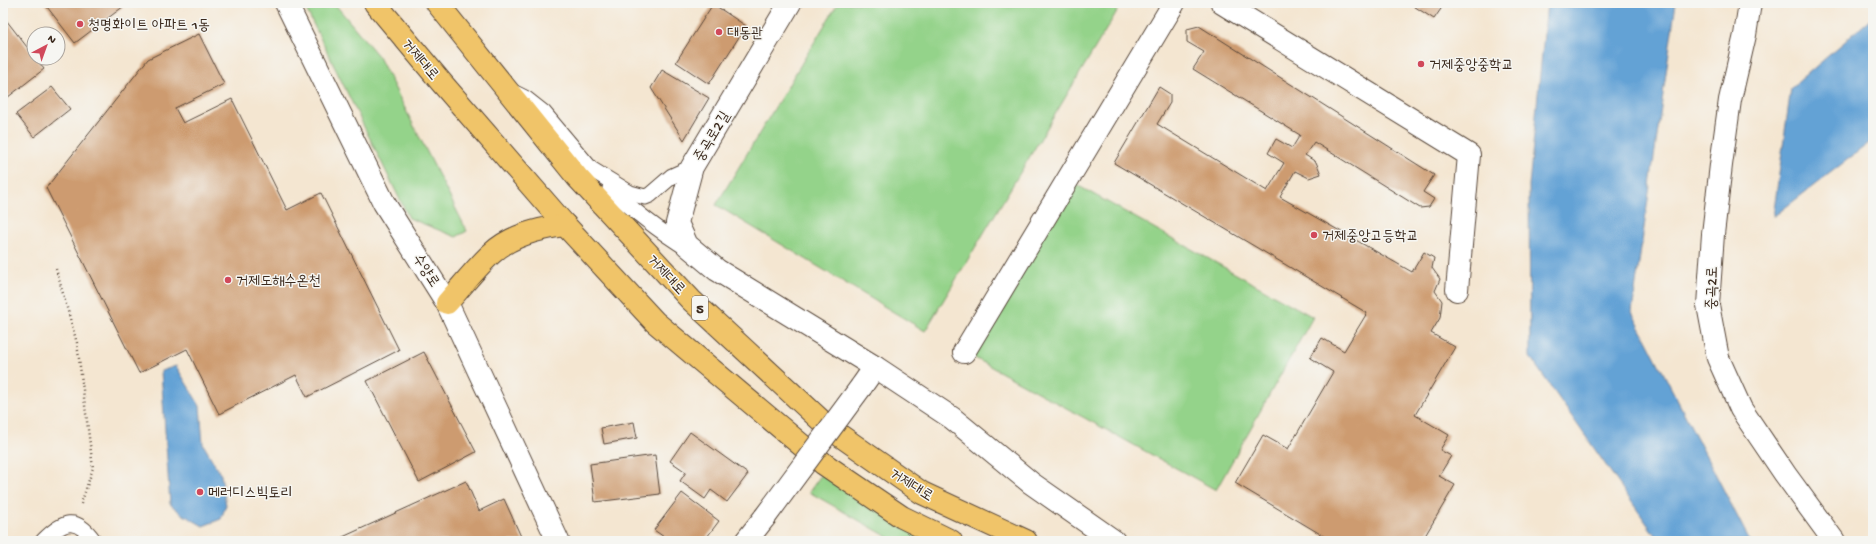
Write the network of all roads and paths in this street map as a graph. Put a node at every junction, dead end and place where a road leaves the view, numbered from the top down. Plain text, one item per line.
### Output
1 (286, 3) edge
2 (375, 3) edge
3 (437, 3) edge
4 (790, 3) edge
5 (1174, 3) edge
6 (1222, 3) edge
7 (1750, 3) edge
8 (505, 87) junction
9 (692, 167) junction
10 (591, 169) junction
11 (565, 225) junction
12 (693, 251) junction
13 (56, 269) dead end
14 (1457, 290) dead end
15 (448, 302) junction
16 (964, 352) dead end
17 (875, 367) junction
18 (69, 522) junction
19 (43, 541) edge
20 (94, 541) edge
21 (558, 541) edge
22 (746, 541) edge
23 (951, 541) edge
24 (1026, 541) edge
25 (1114, 541) edge
26 (1834, 541) edge

1 - 15 street, 수양로
2 - 11 main road, 거제대로
3 - 8 main road, 거제대로 / 5
4 - 9 street, 중곡로2길
5 - 16 street
6 - 14 street
7 - 26 street, 중곡2로
8 - 10 lane, 중곡로2길
8 - 24 main road, 거제대로 / 5
9 - 10 lane, 중곡로2길
9 - 12 street
10 - 12 lane
11 - 15 main road
11 - 23 main road, 거제대로
12 - 17 street
13 - 18 path
15 - 21 street, 수양로
17 - 22 street, bridge
17 - 25 street
18 - 19 lane
18 - 20 lane

